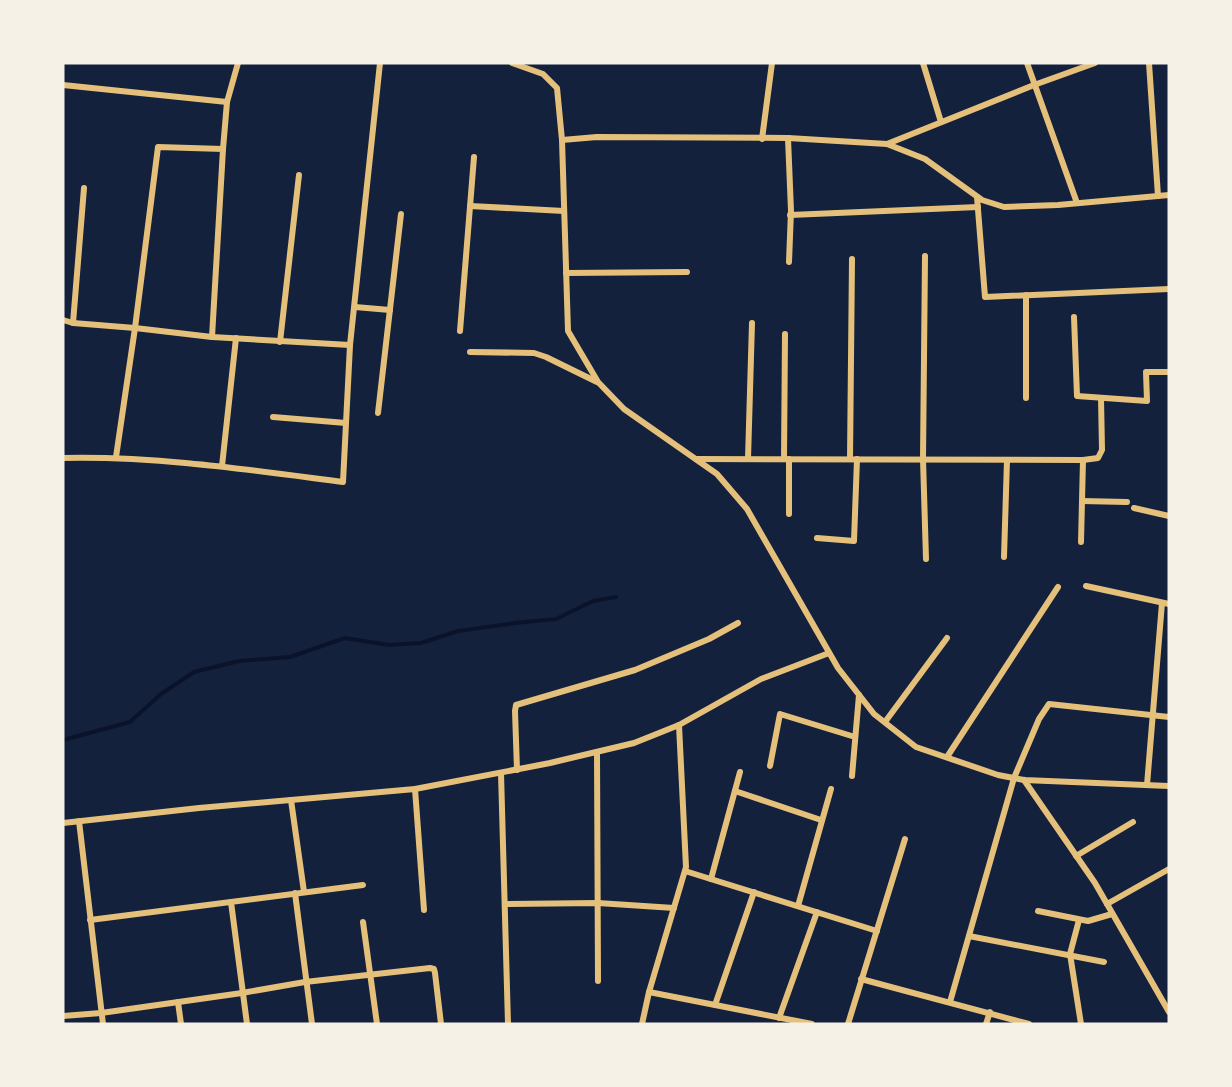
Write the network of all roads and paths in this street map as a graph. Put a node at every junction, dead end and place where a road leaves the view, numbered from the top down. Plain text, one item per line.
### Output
1 (238, 63) edge
2 (380, 63) edge
3 (512, 63) edge
4 (772, 63) edge
5 (923, 63) edge
6 (1026, 63) edge
7 (1095, 63) edge
8 (1149, 63) edge
9 (63, 85) edge
10 (1034, 85) junction
11 (227, 102) junction
12 (941, 122) junction
13 (788, 138) junction
14 (762, 139) junction
15 (562, 140) junction
16 (887, 144) junction
17 (223, 149) junction
18 (474, 157) dead end
19 (299, 175) dead end
20 (84, 188) dead end
21 (1169, 195) edge
22 (1158, 196) junction
23 (977, 197) junction
24 (1077, 203) junction
25 (470, 206) junction
26 (978, 207) junction
27 (564, 211) junction
28 (401, 214) dead end
29 (790, 215) junction
30 (926, 256) dead end
31 (852, 259) dead end
32 (789, 262) dead end
33 (687, 272) dead end
34 (566, 273) junction
35 (1169, 290) edge
36 (1026, 295) junction
37 (355, 307) junction
38 (390, 310) junction
39 (1074, 317) dead end
40 (63, 320) edge
41 (73, 323) junction
42 (752, 323) dead end
43 (135, 328) junction
44 (460, 332) dead end
45 (785, 334) dead end
46 (212, 337) junction
47 (236, 338) junction
48 (280, 342) junction
49 (350, 345) junction
50 (470, 352) dead end
51 (1169, 372) edge
52 (598, 382) junction
53 (1026, 398) dead end
54 (1101, 398) junction
55 (378, 413) dead end
56 (273, 417) dead end
57 (346, 423) junction
58 (116, 457) junction
59 (63, 458) edge
60 (696, 459) junction
61 (748, 459) junction
62 (786, 459) junction
63 (854, 459) junction
64 (923, 459) junction
65 (1007, 460) junction
66 (1083, 460) junction
67 (222, 466) junction
68 (1082, 501) junction
69 (1127, 502) dead end
70 (1134, 508) dead end
71 (789, 514) dead end
72 (1169, 516) edge
73 (818, 538) dead end
74 (1081, 542) dead end
75 (1004, 557) dead end
76 (926, 559) dead end
77 (1086, 586) dead end
78 (1058, 587) dead end
79 (1166, 604) edge
80 (738, 623) dead end
81 (947, 638) dead end
82 (829, 653) junction
83 (859, 694) junction
84 (1153, 716) junction
85 (1169, 717) edge
86 (885, 722) junction
87 (679, 725) junction
88 (855, 737) junction
89 (597, 752) junction
90 (947, 758) junction
91 (770, 766) dead end
92 (517, 770) junction
93 (740, 772) dead end
94 (501, 773) junction
95 (852, 776) dead end
96 (1014, 778) junction
97 (1024, 780) junction
98 (1147, 785) junction
99 (1169, 786) edge
100 (415, 789) junction
101 (831, 789) dead end
102 (735, 791) junction
103 (291, 800) junction
104 (821, 820) junction
105 (79, 822) junction
106 (1133, 822) dead end
107 (63, 823) edge
108 (906, 839) dead end
109 (1076, 856) junction
110 (1169, 869) edge
111 (685, 871) junction
112 (711, 879) junction
113 (363, 885) dead end
114 (304, 892) junction
115 (754, 892) junction
116 (295, 893) junction
117 (231, 902) junction
118 (598, 903) junction
119 (505, 904) junction
120 (1107, 904) junction
121 (798, 906) junction
122 (674, 908) junction
123 (424, 910) dead end
124 (1038, 911) dead end
125 (817, 912) junction
126 (1112, 914) junction
127 (90, 920) junction
128 (1079, 920) junction
129 (363, 922) dead end
130 (877, 931) junction
131 (969, 936) junction
132 (1070, 954) junction
133 (1104, 962) dead end
134 (370, 975) junction
135 (861, 980) junction
136 (598, 981) dead end
137 (305, 982) junction
138 (649, 992) junction
139 (242, 993) junction
140 (178, 1002) junction
141 (950, 1002) junction
142 (715, 1005) junction
143 (990, 1012) junction
144 (1169, 1012) edge
145 (101, 1013) junction
146 (63, 1016) edge
147 (779, 1018) junction
148 (103, 1024) edge
149 (181, 1024) edge
150 (247, 1024) edge
151 (312, 1024) edge
152 (377, 1024) edge
153 (441, 1024) edge
154 (508, 1024) edge
155 (642, 1024) edge
156 (812, 1024) edge
157 (848, 1024) edge
158 (986, 1024) edge
159 (1029, 1024) edge
160 (1081, 1024) edge

1 - 11 street
2 - 37 street
3 - 15 street
4 - 14 street
5 - 12 street
6 - 10 street
7 - 10 street
8 - 22 street
9 - 11 street
10 - 12 street
10 - 24 street
11 - 17 street
12 - 16 street
13 - 14 street
13 - 16 street
13 - 29 street
14 - 15 street
15 - 27 street
16 - 23 street
17 - 43 street
17 - 46 street
18 - 25 street
19 - 48 street
20 - 41 street
21 - 22 street
22 - 24 street
23 - 24 street
23 - 26 street
25 - 27 street
25 - 44 street
26 - 29 street
26 - 36 street
27 - 34 street
28 - 38 street
29 - 32 street
30 - 64 street
31 - 63 street
33 - 34 street
34 - 52 street
35 - 36 street
36 - 53 street
37 - 38 street
37 - 49 street
38 - 55 street
39 - 54 street
40 - 41 street
41 - 43 street
42 - 61 street
43 - 46 street
43 - 58 street
45 - 62 street
46 - 47 street
47 - 48 street
47 - 67 street
48 - 49 street
49 - 57 street
50 - 52 street
51 - 54 street
52 - 60 street
54 - 66 street
56 - 57 street
57 - 67 street
58 - 59 street
58 - 67 street
60 - 61 street
60 - 82 street
61 - 62 street
62 - 63 street
62 - 71 street
63 - 64 street
63 - 73 street
64 - 65 street
64 - 76 street
65 - 66 street
65 - 75 street
66 - 68 street
68 - 69 street
68 - 74 street
70 - 72 street
77 - 79 street
78 - 90 street
79 - 84 street
80 - 92 street
81 - 86 street
82 - 83 street
82 - 87 street
83 - 86 street
83 - 88 street
84 - 85 street
84 - 96 street
84 - 98 street
86 - 90 street
87 - 89 street
87 - 111 street
88 - 91 street
88 - 95 street
89 - 92 street
89 - 118 street
90 - 96 street
92 - 94 street
93 - 102 street
94 - 100 street
94 - 119 street
96 - 97 street
96 - 131 street
97 - 98 street
97 - 109 street
98 - 99 street
100 - 103 street
100 - 123 street
101 - 104 street
102 - 104 street
102 - 112 street
103 - 105 street
103 - 114 street
104 - 121 street
105 - 107 street
105 - 127 street
106 - 109 street
108 - 130 street
109 - 120 street
110 - 120 street
111 - 112 street
111 - 122 street
112 - 115 street
113 - 114 street
114 - 116 street
115 - 121 street
115 - 142 street
116 - 117 street
116 - 137 street
117 - 127 street
117 - 139 street
118 - 119 street
118 - 122 street
118 - 136 street
119 - 154 street
120 - 126 street
121 - 125 street
122 - 138 street
124 - 128 street
125 - 130 street
125 - 147 street
126 - 128 street
126 - 144 street
127 - 145 street
128 - 132 street
129 - 134 street
130 - 135 street
131 - 132 street
131 - 141 street
132 - 133 street
132 - 160 street
134 - 137 street
134 - 152 street
134 - 153 street
135 - 141 street
135 - 157 street
137 - 139 street
137 - 151 street
138 - 142 street
138 - 155 street
139 - 140 street
139 - 150 street
140 - 145 street
140 - 149 street
141 - 143 street
142 - 147 street
143 - 158 street
143 - 159 street
145 - 146 street
145 - 148 street
147 - 156 street

